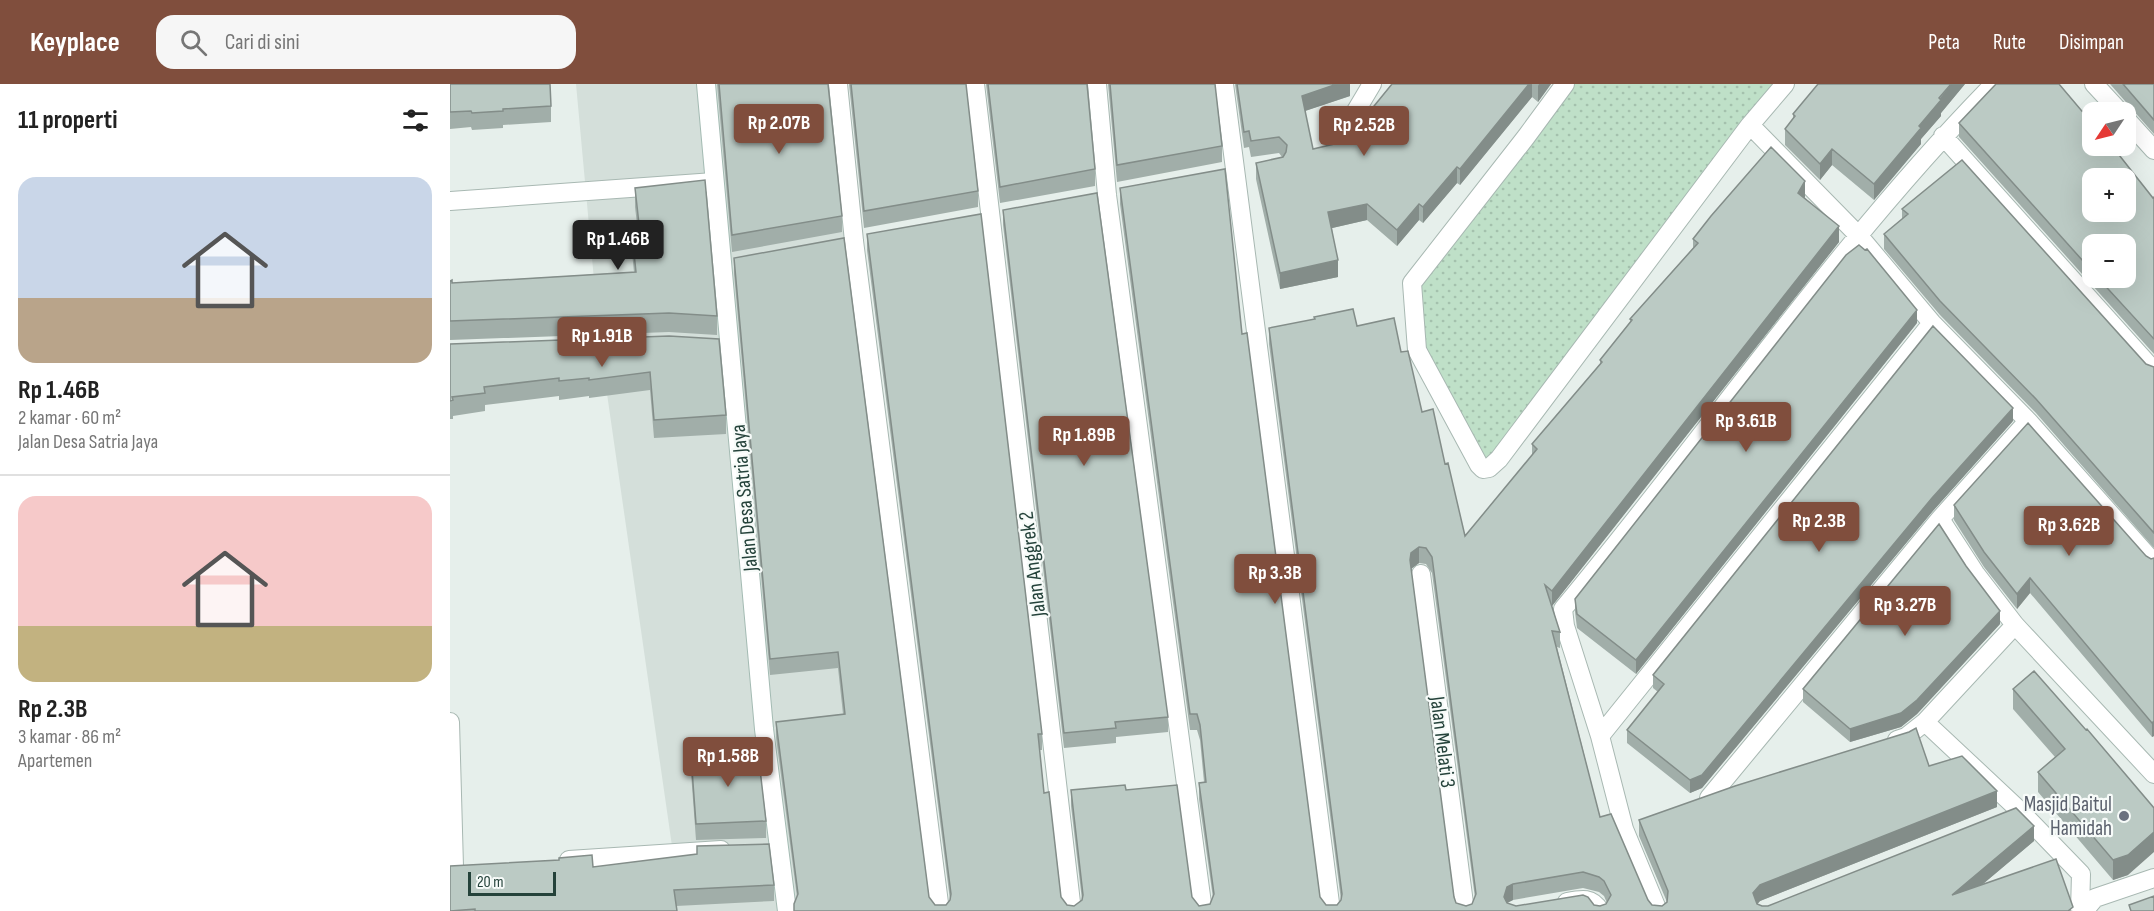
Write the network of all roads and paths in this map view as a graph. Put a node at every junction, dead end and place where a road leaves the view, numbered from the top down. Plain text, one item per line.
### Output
1 (706, 84) edge
2 (838, 84) edge
3 (975, 84) edge
4 (1097, 84) edge
5 (1224, 84) edge
6 (1565, 84) edge
7 (1785, 84) edge
8 (1994, 84) edge
9 (2094, 84) edge
10 (1370, 85) edge
11 (2111, 102) edge
12 (1750, 125) junction
13 (2136, 129) edge
14 (1341, 136) dead end
15 (1943, 136) junction
16 (2154, 150) edge
17 (1256, 168) edge
18 (1236, 171) junction
19 (1213, 176) edge
20 (714, 182) junction
21 (1113, 194) junction
22 (1084, 199) edge
23 (450, 201) edge
24 (998, 216) junction
25 (969, 221) edge
26 (1859, 236) junction
27 (877, 237) edge
28 (854, 241) junction
29 (832, 245) edge
30 (744, 261) edge
31 (722, 265) junction
32 (1932, 323) junction
33 (710, 346) edge
34 (730, 347) junction
35 (2154, 371) edge
36 (2028, 421) junction
37 (1940, 519) junction
38 (2154, 563) edge
39 (1421, 574) dead end
40 (2015, 626) junction
41 (450, 722) edge
42 (1925, 722) junction
43 (1600, 736) junction
44 (1884, 744) edge
45 (2151, 764) edge
46 (1742, 788) edge
47 (1709, 798) junction
48 (1688, 806) edge
49 (2019, 810) junction
50 (1996, 819) edge
51 (1646, 821) edge
52 (1624, 829) junction
53 (736, 849) edge
54 (758, 849) edge
55 (780, 849) junction
56 (546, 861) edge
57 (477, 866) edge
58 (452, 867) edge
59 (2154, 879) edge
60 (1550, 905) edge
61 (1598, 907) edge
62 (788, 911) edge
63 (940, 911) edge
64 (1072, 911) edge
65 (1203, 911) edge
66 (1331, 911) edge
67 (1465, 911) edge
68 (1658, 911) edge
69 (2082, 911) edge

1 - 20 street, Jalan Desa Satria Jaya
2 - 28 street
3 - 24 street, Jalan Anggrek 2
4 - 21 street
5 - 18 street
6 - 12 street
7 - 12 street
8 - 15 street
9 - 11 street
10 - 14 street
12 - 26 street
13 - 16 street
15 - 26 street
15 - 35 street
17 - 18 street
18 - 19 street
18 - 66 street
20 - 23 street
20 - 31 street, Jalan Desa Satria Jaya
21 - 22 street
21 - 65 street
24 - 25 street
24 - 64 street, Jalan Anggrek 2
26 - 32 street
26 - 43 street
27 - 28 street
28 - 29 street
28 - 63 street
30 - 31 street
31 - 34 street, Jalan Desa Satria Jaya
32 - 36 street
32 - 43 street
33 - 34 street
34 - 55 street, Jalan Desa Satria Jaya
36 - 37 street
36 - 38 street
37 - 40 street
37 - 47 street
39 - 67 street, Jalan Melati 3
40 - 42 street
40 - 45 street
41 - 58 street
42 - 44 street
42 - 49 street
43 - 52 street
46 - 47 street
47 - 48 street
49 - 50 street
49 - 69 street
51 - 52 street
52 - 68 street
53 - 56 street
54 - 55 street
55 - 62 street, Jalan Desa Satria Jaya
57 - 58 street
59 - 69 street
60 - 61 street

